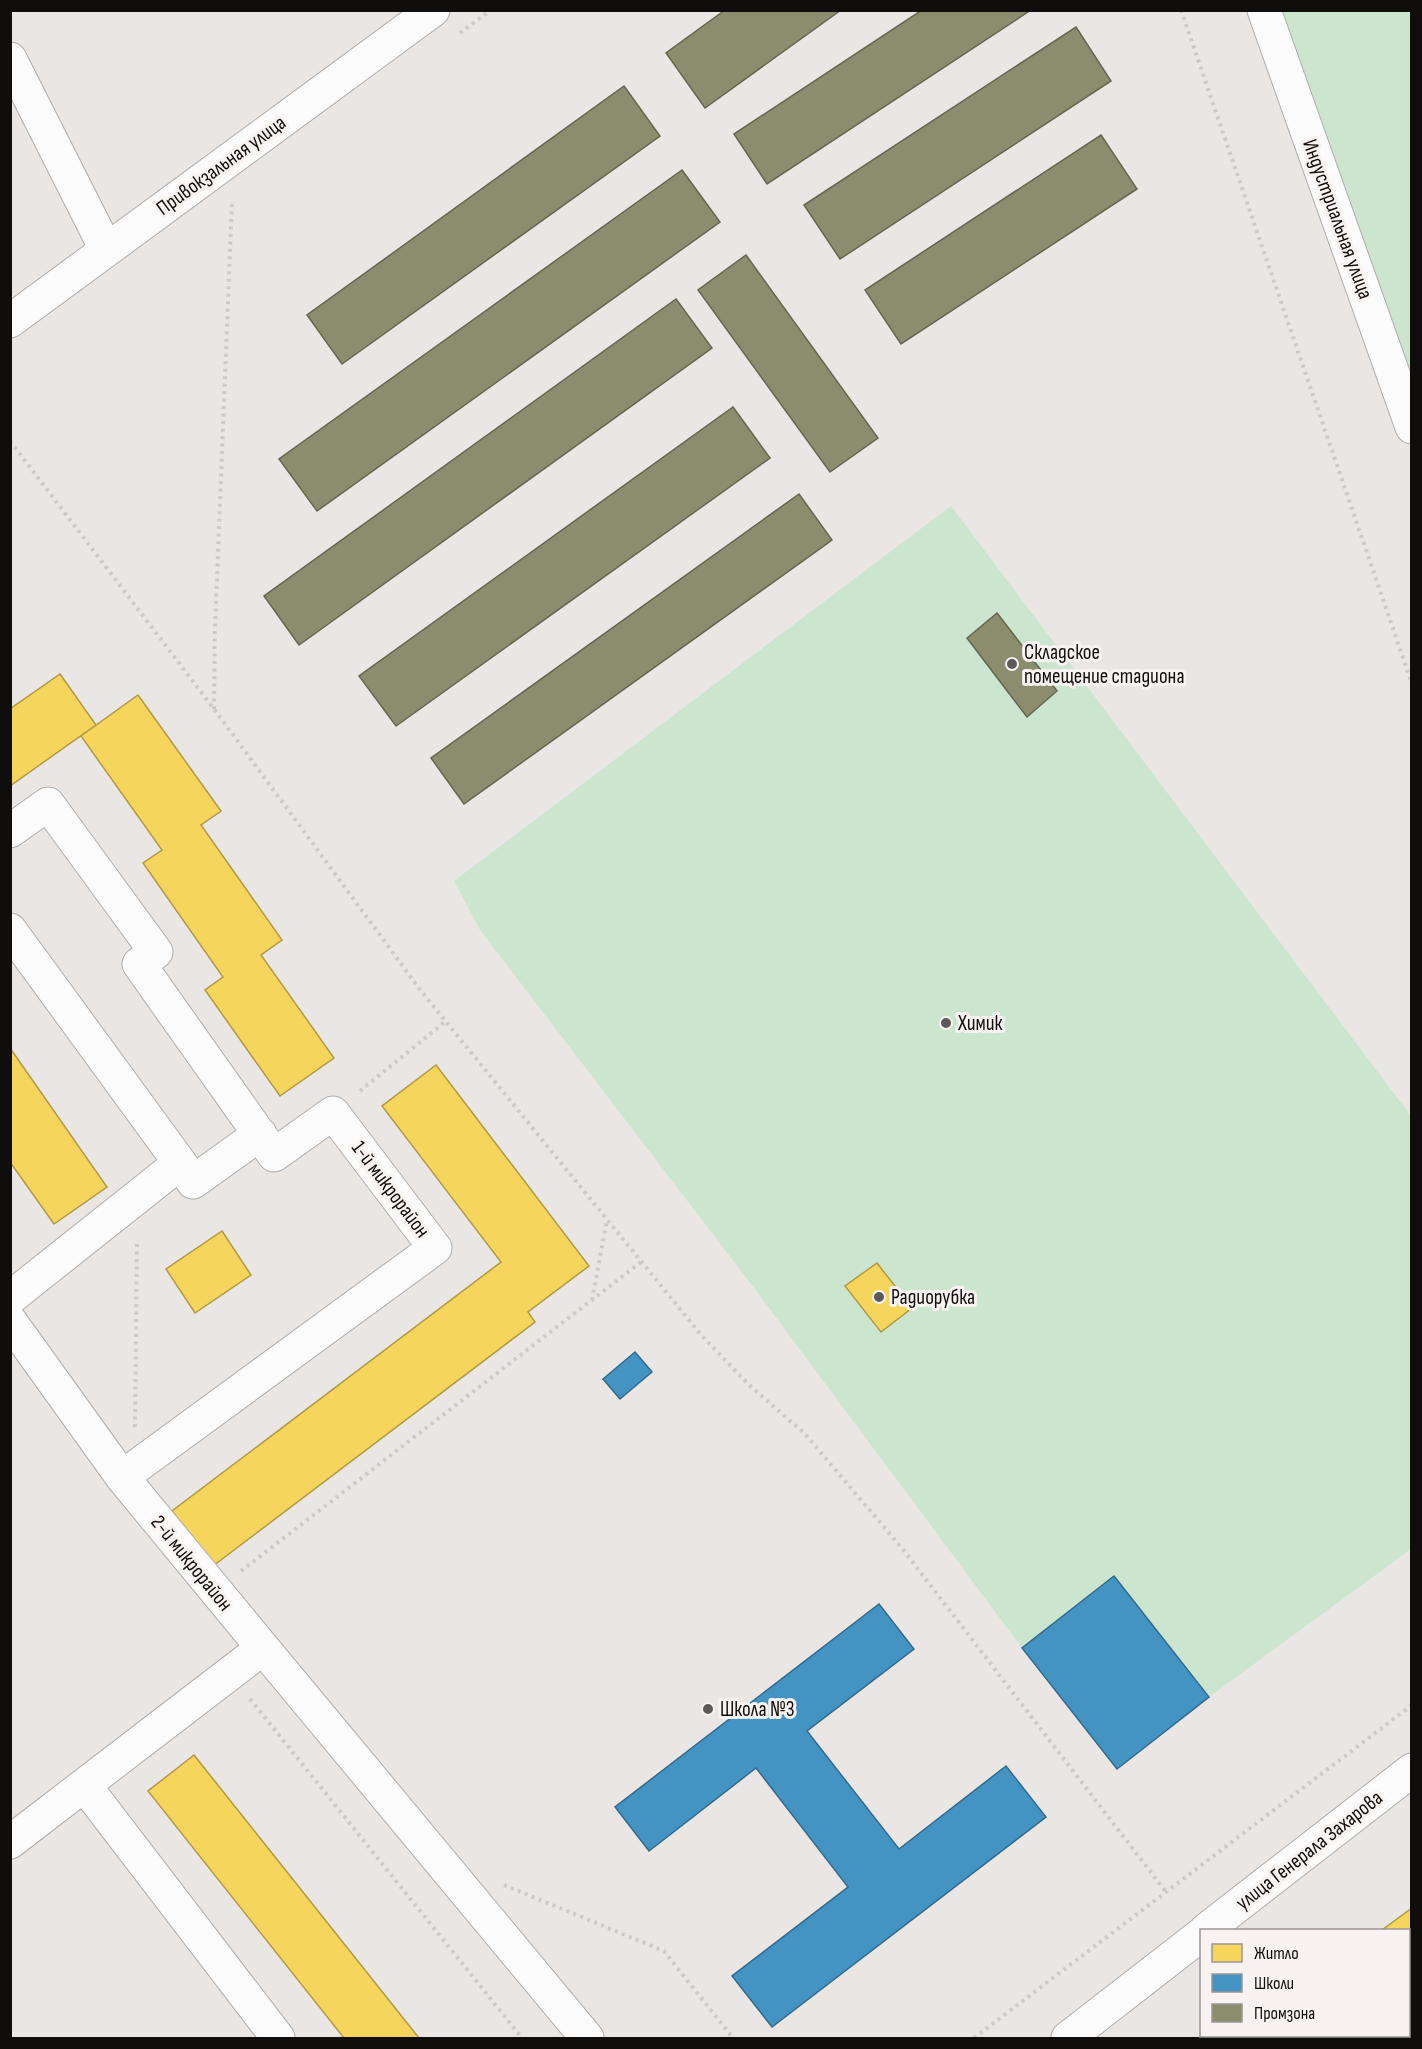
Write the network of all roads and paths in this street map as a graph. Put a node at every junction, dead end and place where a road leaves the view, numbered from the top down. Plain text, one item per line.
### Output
1 (433, 10) edge
2 (1181, 10) edge
3 (1264, 10) edge
4 (10, 60) edge
5 (233, 197) dead end
6 (106, 249) junction
7 (10, 321) edge
8 (1412, 427) edge
9 (10, 441) edge
10 (1412, 684) edge
11 (214, 709) junction
12 (10, 831) edge
13 (10, 930) edge
14 (446, 1021) junction
15 (333, 1113) junction
16 (260, 1134) junction
17 (180, 1163) junction
18 (138, 1197) junction
19 (607, 1219) junction
20 (641, 1262) junction
21 (10, 1298) edge
22 (592, 1300) junction
23 (10, 1321) edge
24 (128, 1472) junction
25 (215, 1590) junction
26 (262, 1648) junction
27 (230, 1674) junction
28 (1412, 1705) edge
29 (1412, 1770) edge
30 (85, 1786) junction
31 (10, 1842) edge
32 (500, 1883) dead end
33 (1166, 1892) junction
34 (1207, 1929) edge
35 (1200, 1936) edge
36 (279, 2038) edge
37 (522, 2038) edge
38 (587, 2038) edge
39 (733, 2038) edge
40 (974, 2038) edge
41 (1068, 2038) edge

1 - 6 street, Привокзальная улица
2 - 10 path
3 - 8 street, Индустриальная улица
4 - 6 street
5 - 11 path
6 - 7 street, Привокзальная улица
9 - 11 path
11 - 14 path
12 - 16 street
13 - 17 street
14 - 15 path
14 - 19 path
15 - 16 street
15 - 24 street, 1-й микрорайон
16 - 17 street
17 - 18 street
18 - 21 street
18 - 24 path
19 - 20 path
19 - 22 path
20 - 22 path
20 - 33 path
22 - 25 path
23 - 24 street
24 - 25 street, 2-й микрорайон
25 - 26 street, 2-й микрорайон
26 - 27 street
26 - 38 street, 2-й микрорайон
27 - 30 street
27 - 37 path
28 - 33 path
29 - 34 street, улица Генерала Захарова
30 - 31 street
30 - 36 street
32 - 39 path
33 - 40 path
35 - 41 street

